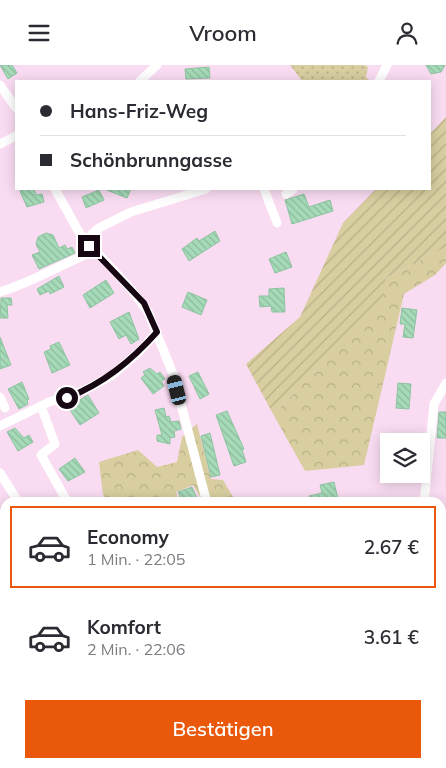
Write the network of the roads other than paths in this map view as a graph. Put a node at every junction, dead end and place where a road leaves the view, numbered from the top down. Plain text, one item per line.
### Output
1 (157, 65) edge
2 (387, 65) edge
3 (141, 80) edge
4 (380, 80) edge
5 (0, 85) edge
6 (15, 108) edge
7 (15, 136) edge
8 (0, 144) edge
9 (55, 190) edge
10 (203, 190) edge
11 (264, 190) edge
12 (277, 223) dead end
13 (92, 248) junction
14 (0, 292) edge
15 (157, 332) junction
16 (446, 383) edge
17 (0, 397) edge
18 (41, 406) junction
19 (5, 408) dead end
20 (0, 426) edge
21 (0, 473) edge
22 (15, 497) edge
23 (65, 497) edge
24 (205, 497) edge
25 (425, 497) edge

1 - 3 street
2 - 4 street
5 - 6 street
7 - 8 street
9 - 13 street
10 - 13 street
11 - 12 street
13 - 14 street
13 - 15 street
15 - 18 street
15 - 24 street
16 - 25 street
17 - 19 street
18 - 20 street
18 - 23 street
21 - 22 street

